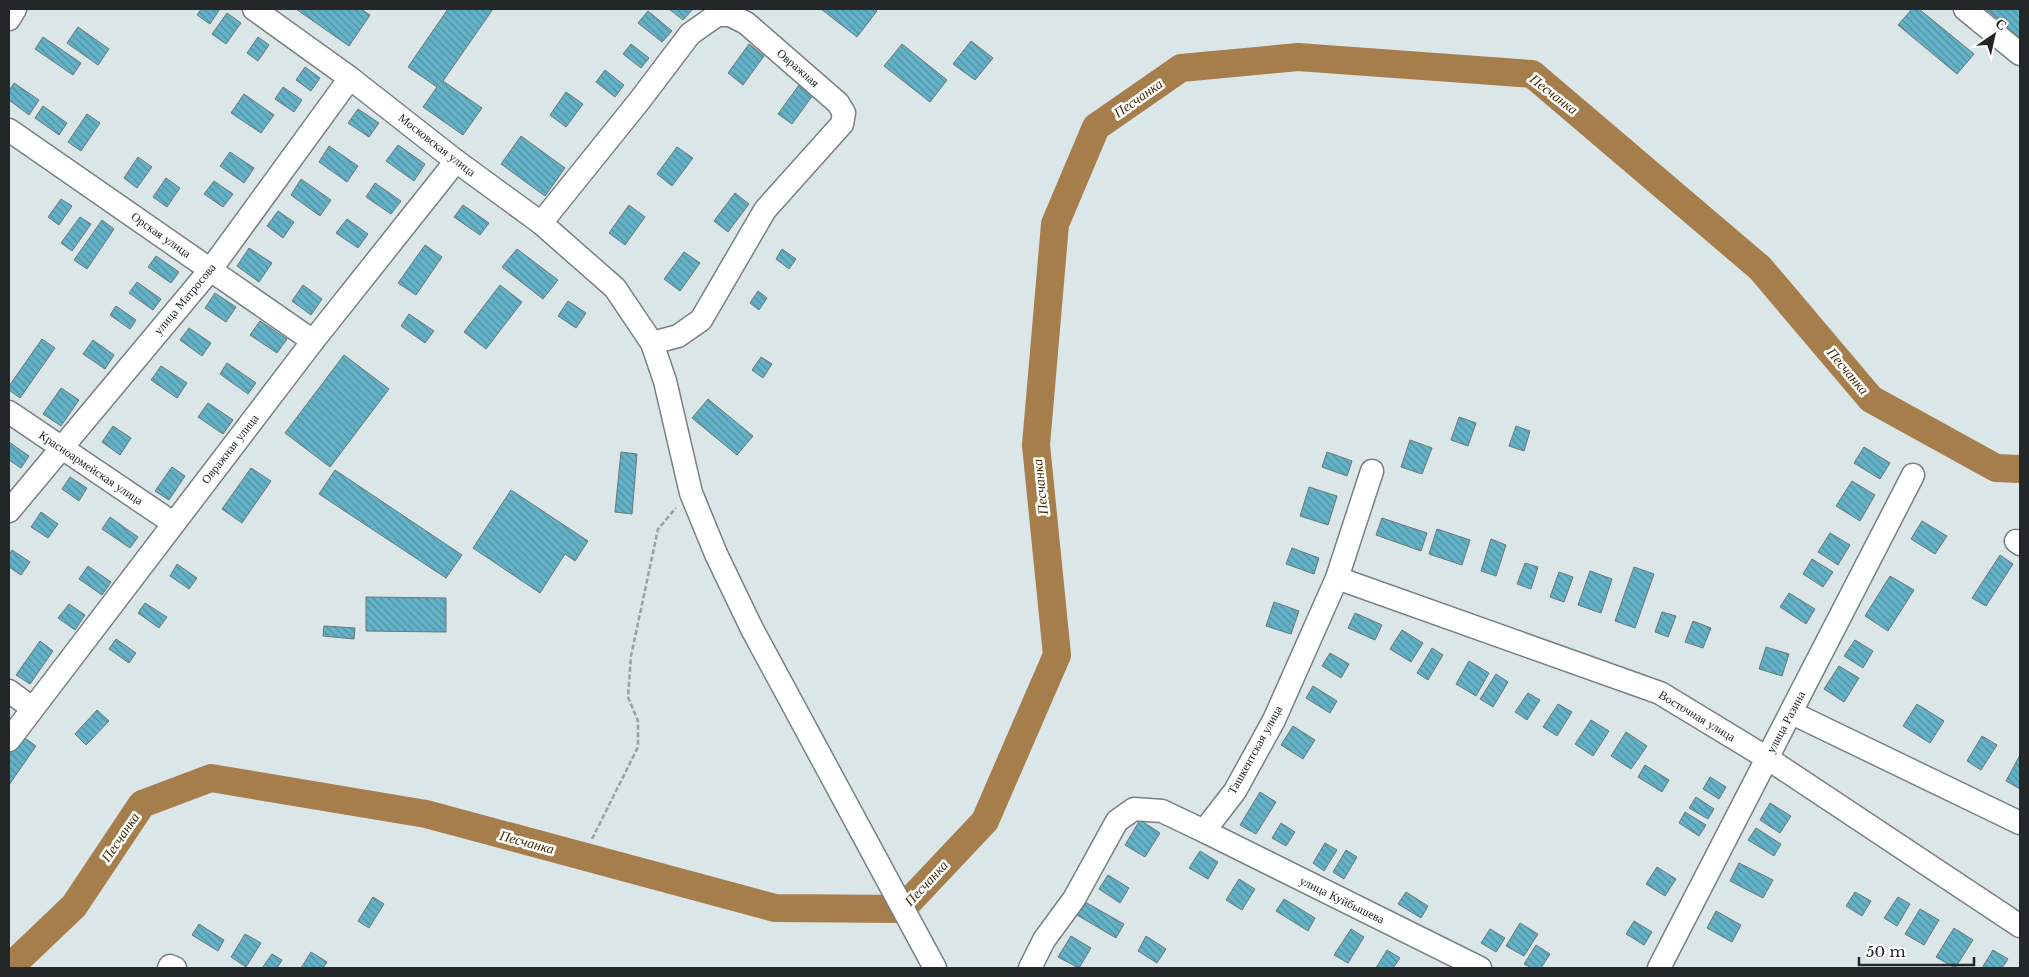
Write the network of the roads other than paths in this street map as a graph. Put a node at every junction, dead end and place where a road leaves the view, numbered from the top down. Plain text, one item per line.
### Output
1 (15, 9) edge
2 (254, 9) edge
3 (1965, 9) edge
4 (9, 19) edge
5 (2020, 54) edge
6 (350, 78) junction
7 (9, 130) edge
8 (456, 161) junction
9 (542, 223) junction
10 (210, 269) junction
11 (314, 341) junction
12 (652, 343) junction
13 (9, 412) edge
14 (61, 447) junction
15 (1372, 471) dead end
16 (1913, 475) dead end
17 (9, 511) edge
18 (173, 523) junction
19 (1337, 578) junction
20 (9, 691) edge
21 (32, 708) junction
22 (1792, 713) junction
23 (9, 740) edge
24 (1767, 758) junction
25 (2020, 823) edge
26 (1204, 831) junction
27 (2020, 926) edge
28 (935, 968) edge
29 (1030, 968) edge
30 (1480, 968) edge
31 (1659, 968) edge

1 - 4 street
2 - 6 street, Московская улица
3 - 5 street
6 - 8 street, Московская улица
6 - 10 street, улица Матросова
7 - 10 street, Орская улица
8 - 9 street, Московская улица
8 - 11 street, Овражная улица
9 - 12 street, Московская улица
9 - 12 street, Овражная
10 - 11 street, Орская улица
10 - 14 street, улица Матросова
11 - 18 street, Овражная улица
12 - 28 street, Московская улица
13 - 14 street, Красноармейская улица
14 - 17 street, улица Матросова
14 - 18 street, Красноармейская улица
15 - 19 street, Ташкентская улица
16 - 22 street, улица Разина
18 - 21 street, Овражная улица
19 - 24 street, Восточная улица
19 - 26 street, Ташкентская улица
20 - 21 street
21 - 23 street, Овражная улица
22 - 24 street, улица Разина
22 - 25 street
24 - 27 street, Восточная улица
24 - 31 street, улица Разина
26 - 29 street
26 - 30 street, улица Куйбышева

